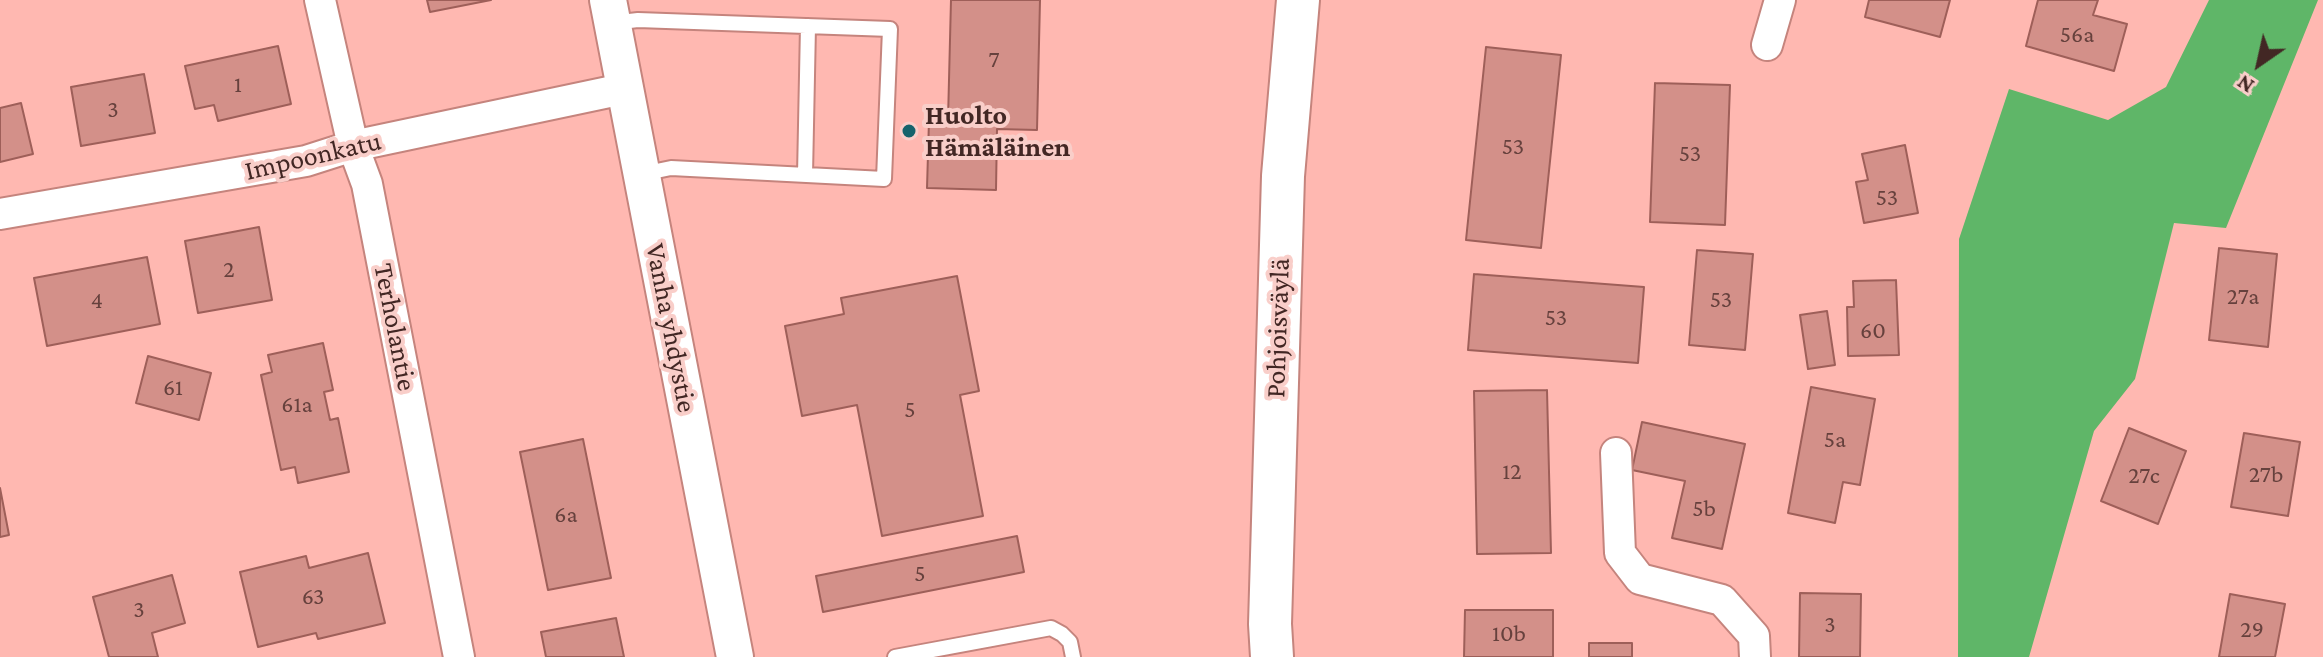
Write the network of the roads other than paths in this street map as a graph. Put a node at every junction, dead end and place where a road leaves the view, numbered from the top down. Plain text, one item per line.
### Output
1 (320, 0) edge
2 (1298, 0) edge
3 (1780, 0) edge
4 (610, 11) edge
5 (808, 26) junction
6 (1767, 45) dead end
7 (623, 89) junction
8 (353, 146) junction
9 (642, 174) junction
10 (805, 175) junction
11 (0, 214) edge
12 (1616, 453) dead end
13 (459, 657) edge
14 (735, 657) edge
15 (895, 657) edge
16 (1073, 657) edge
17 (1272, 657) edge
18 (1755, 657) edge

1 - 8 street, Terholantie
2 - 17 main road, Pohjoisväylä
3 - 6 street
4 - 5 lane
4 - 7 street, Vanha yhdystie
5 - 10 lane
5 - 10 lane
7 - 8 street, Impoonkatu
7 - 9 street, Vanha yhdystie
8 - 11 street, Impoonkatu
8 - 13 street, Terholantie
9 - 10 lane
9 - 14 street, Vanha yhdystie
12 - 18 street
15 - 16 lane

